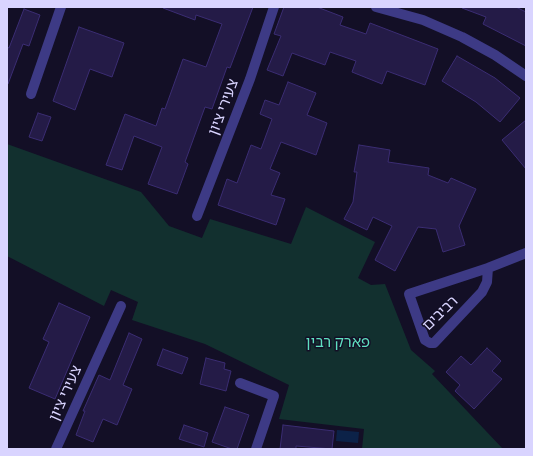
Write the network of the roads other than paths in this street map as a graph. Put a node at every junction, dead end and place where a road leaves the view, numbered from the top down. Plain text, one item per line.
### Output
1 (61, 7) edge
2 (274, 7) edge
3 (376, 7) edge
4 (526, 76) edge
5 (31, 94) dead end
6 (197, 216) dead end
7 (526, 253) edge
8 (488, 268) junction
9 (121, 306) dead end
10 (240, 383) dead end
11 (56, 449) edge
12 (256, 449) edge

1 - 5 street
2 - 6 street, צעירי ציון
3 - 4 street
7 - 8 street, רביבים
8 - 8 street, רביבים
9 - 11 street, צעירי ציון
10 - 12 street

